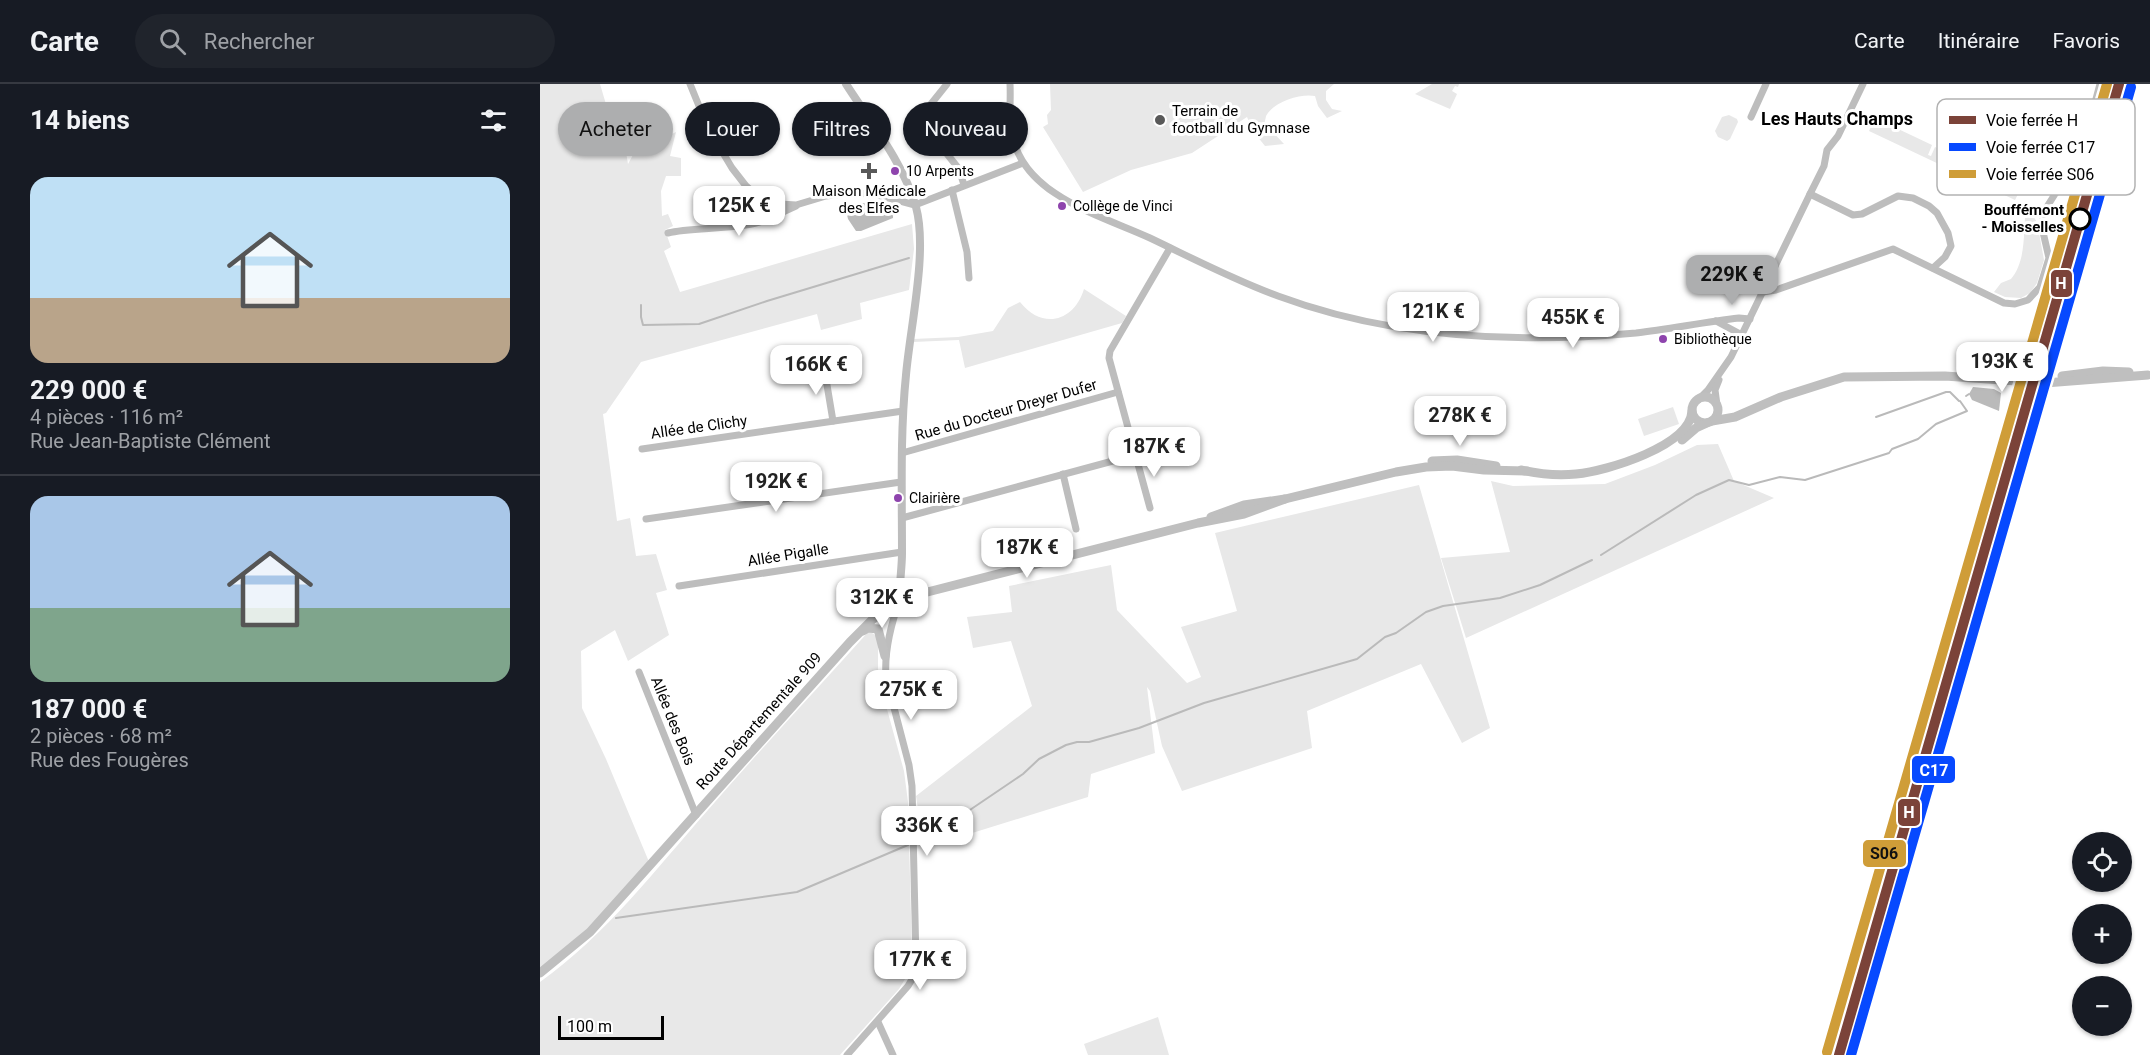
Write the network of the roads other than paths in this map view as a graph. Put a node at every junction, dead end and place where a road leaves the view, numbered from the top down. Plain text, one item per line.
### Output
1 (846, 84) edge
2 (947, 84) edge
3 (1010, 84) edge
4 (1766, 84) edge
5 (1863, 84) edge
6 (2100, 84) edge
7 (692, 85) edge
8 (2096, 99) edge
9 (1751, 117) dead end
10 (1023, 163) junction
11 (964, 185) junction
12 (952, 190) junction
13 (1810, 194) junction
14 (2054, 195) edge
15 (777, 204) junction
16 (800, 204) junction
17 (915, 205) junction
18 (771, 217) junction
19 (668, 232) dead end
20 (1170, 248) junction
21 (1933, 268) junction
22 (969, 278) dead end
23 (1768, 281) junction
24 (1790, 285) junction
25 (1763, 292) junction
26 (1750, 319) junction
27 (1716, 321) junction
28 (1742, 335) junction
29 (824, 368) dead end
30 (1724, 369) junction
31 (2149, 375) edge
32 (1118, 392) junction
33 (1698, 400) junction
34 (1717, 405) junction
35 (1755, 409) junction
36 (903, 411) junction
37 (1692, 411) junction
38 (833, 421) junction
39 (1710, 422) junction
40 (642, 449) dead end
41 (1652, 451) junction
42 (902, 453) junction
43 (1135, 455) junction
44 (1063, 474) junction
45 (902, 482) junction
46 (1150, 508) dead end
47 (902, 518) junction
48 (646, 519) dead end
49 (1076, 529) dead end
50 (902, 552) junction
51 (679, 586) dead end
52 (900, 599) junction
53 (850, 642) junction
54 (885, 656) junction
55 (639, 672) dead end
56 (696, 814) junction
57 (540, 972) edge
58 (878, 1022) junction
59 (847, 1055) edge
60 (893, 1055) edge

1 - 17 street
2 - 11 street
3 - 10 street
4 - 9 street
5 - 13 street
6 - 8 street
7 - 15 street
10 - 11 street
10 - 20 street
11 - 12 street
12 - 17 street
12 - 22 street
13 - 21 street
13 - 23 street
14 - 21 street
15 - 16 street
15 - 18 street
16 - 17 street
16 - 18 street
17 - 36 street
18 - 19 street
20 - 27 street
20 - 32 street
21 - 24 street
23 - 24 street
23 - 25 street
24 - 25 street
25 - 26 street
26 - 27 street
26 - 28 street
27 - 28 street
28 - 30 street
29 - 38 street
30 - 33 street
30 - 34 street
31 - 35 main road
32 - 42 street, Rue du Docteur Dreyer Dufer
32 - 43 street
33 - 34 main road
33 - 37 main road
34 - 35 main road
34 - 39 main road
35 - 39 main road
36 - 38 street, Allée de Clichy
36 - 42 street
37 - 39 main road
37 - 41 main road
38 - 40 street, Allée de Clichy
39 - 41 main road
41 - 52 main road, Route Départementale 909
42 - 45 street
43 - 44 street
43 - 46 street
44 - 47 street
44 - 49 street
45 - 47 street
45 - 48 street
47 - 50 street
50 - 51 street, Allée Pigalle
50 - 52 street
52 - 53 main road, Route Départementale 909
52 - 54 street
53 - 54 main road
53 - 56 main road, Route Départementale 909
54 - 58 street
55 - 56 street, Allée des Bois
56 - 57 main road, Route Départementale 909
58 - 59 street
58 - 60 street

